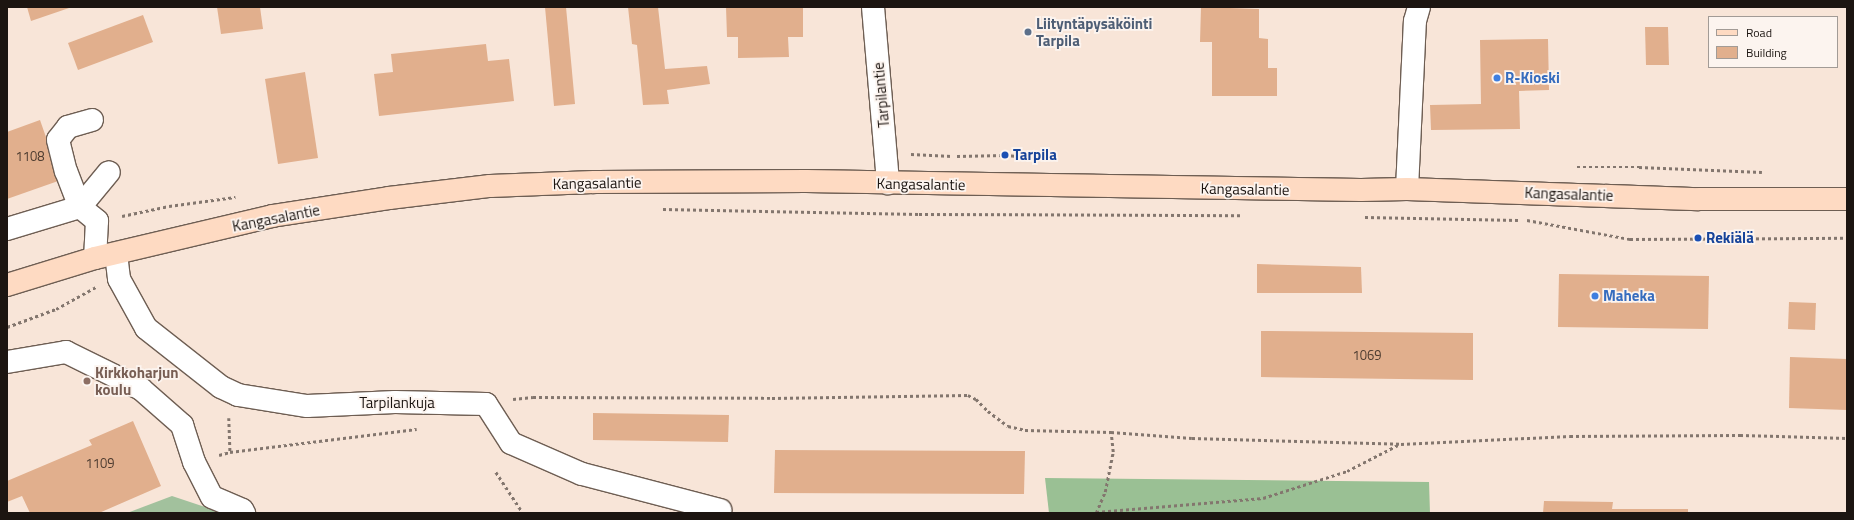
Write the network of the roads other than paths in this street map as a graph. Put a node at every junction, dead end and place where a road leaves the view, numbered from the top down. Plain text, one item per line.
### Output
1 (873, 7) edge
2 (1419, 7) edge
3 (92, 120) dead end
4 (110, 172) dead end
5 (888, 183) junction
6 (1407, 189) junction
7 (1847, 199) edge
8 (80, 207) junction
9 (7, 229) edge
10 (116, 254) junction
11 (95, 258) junction
12 (7, 286) edge
13 (7, 362) edge
14 (720, 510) dead end
15 (244, 513) edge

1 - 5 street, Tarpilantie
2 - 6 street
3 - 8 street
4 - 8 street
5 - 6 main road, Kangasalantie
5 - 10 main road, Kangasalantie
6 - 7 main road, Kangasalantie
8 - 9 street
8 - 11 street
10 - 11 main road, Kangasalantie
10 - 14 street, Tarpilankuja
11 - 12 main road, Kangasalantie
13 - 15 street

